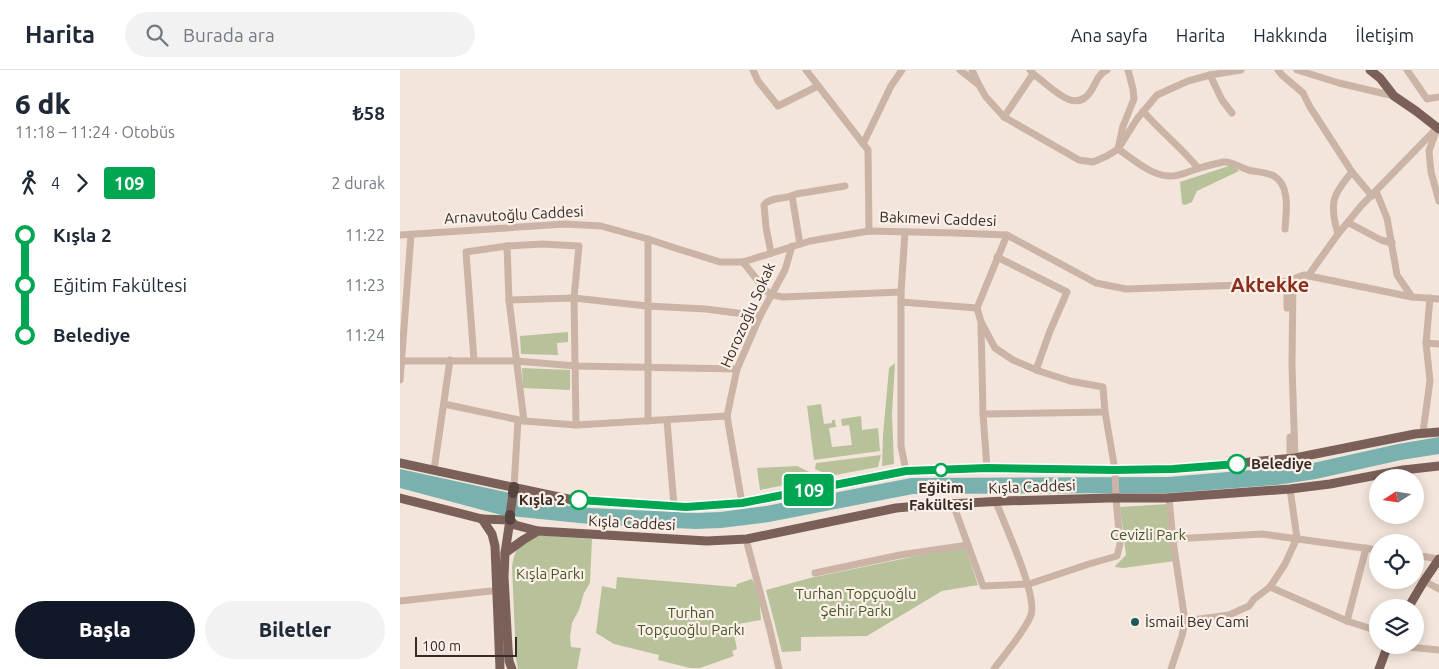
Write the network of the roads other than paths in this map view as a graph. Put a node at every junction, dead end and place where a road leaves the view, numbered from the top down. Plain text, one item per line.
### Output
1 (752, 70) edge
2 (806, 70) edge
3 (902, 70) edge
4 (960, 70) edge
5 (972, 70) edge
6 (1107, 70) edge
7 (1128, 70) edge
8 (1232, 70) edge
9 (1241, 70) edge
10 (1278, 70) edge
11 (1297, 70) edge
12 (1370, 70) edge
13 (1407, 70) edge
14 (1032, 72) edge
15 (1210, 75) junction
16 (979, 85) junction
17 (818, 86) junction
18 (1394, 96) junction
19 (1439, 96) edge
20 (1143, 111) junction
21 (1232, 114) dead end
22 (1004, 117) junction
23 (1438, 129) edge
24 (863, 144) junction
25 (1118, 149) junction
26 (1198, 168) junction
27 (1352, 172) junction
28 (845, 186) dead end
29 (1374, 193) junction
30 (792, 196) junction
31 (1439, 201) edge
32 (1349, 222) junction
33 (1285, 229) dead end
34 (869, 231) junction
35 (905, 232) junction
36 (1338, 234) junction
37 (400, 235) edge
38 (410, 235) junction
39 (1007, 235) junction
40 (648, 239) junction
41 (1392, 243) junction
42 (800, 244) junction
43 (507, 246) junction
44 (792, 246) junction
45 (772, 253) junction
46 (998, 257) junction
47 (743, 262) junction
48 (1308, 276) junction
49 (1290, 280) junction
50 (901, 292) junction
51 (772, 295) junction
52 (1412, 297) junction
53 (574, 298) junction
54 (1430, 298) junction
55 (1439, 299) edge
56 (509, 300) junction
57 (901, 302) junction
58 (647, 306) junction
59 (977, 308) junction
60 (760, 316) junction
61 (981, 322) junction
62 (1426, 343) junction
63 (1439, 344) edge
64 (450, 360) junction
65 (474, 360) junction
66 (402, 361) junction
67 (516, 361) junction
68 (576, 366) junction
69 (648, 367) junction
70 (736, 369) junction
71 (1036, 370) junction
72 (400, 380) edge
73 (444, 404) junction
74 (1105, 412) junction
75 (983, 414) junction
76 (727, 416) junction
77 (521, 420) junction
78 (667, 420) junction
79 (648, 421) junction
80 (576, 425) junction
81 (1423, 432) junction
82 (1439, 432) edge
83 (1293, 458) junction
84 (400, 463) edge
85 (1439, 466) edge
86 (987, 468) junction
87 (434, 470) junction
88 (1115, 470) junction
89 (906, 471) junction
90 (1290, 489) junction
91 (513, 490) junction
92 (400, 498) edge
93 (1116, 498) junction
94 (1169, 498) junction
95 (996, 502) junction
96 (742, 503) junction
97 (953, 504) junction
98 (674, 506) junction
99 (510, 517) junction
100 (482, 519) junction
101 (538, 531) junction
102 (1297, 538) junction
103 (746, 539) junction
104 (1173, 539) junction
105 (968, 545) junction
106 (1366, 548) junction
107 (1369, 548) edge
108 (506, 552) junction
109 (1424, 556) edge
110 (1439, 559) edge
111 (815, 573) dead end
112 (1424, 581) joint
113 (1028, 584) junction
114 (1270, 587) junction
115 (1439, 589) edge
116 (501, 590) junction
117 (400, 601) edge
118 (1185, 621) junction
119 (1347, 621) junction
120 (1369, 628) edge
121 (1424, 649) edge
122 (1439, 650) edge
123 (1384, 654) edge
124 (500, 669) edge
125 (512, 669) edge
126 (779, 669) edge
127 (994, 669) edge
128 (1171, 669) edge
129 (1378, 669) edge

1 - 17 street
2 - 17 street
3 - 24 street
4 - 16 street
5 - 16 street
6 - 14 street
7 - 25 street
8 - 9 street
8 - 15 street
10 - 27 street
11 - 18 street
12 - 18 main road
13 - 19 street
14 - 22 street
15 - 20 street
15 - 21 street
16 - 22 street
17 - 24 street
18 - 23 main road
20 - 25 street
20 - 26 street
22 - 25 street
23 - 29 street
23 - 31 street
24 - 34 street
25 - 26 street
26 - 33 street
27 - 29 street
27 - 36 street
28 - 30 street
29 - 32 street
29 - 41 street
30 - 42 street
30 - 45 street
32 - 36 street
32 - 41 street
34 - 35 street, Bakımevi Caddesi
34 - 42 street
35 - 39 street, Bakımevi Caddesi
35 - 50 street
36 - 48 street
37 - 38 street, Arnavutoğlu Caddesi
38 - 40 street, Arnavutoğlu Caddesi
38 - 66 street
39 - 46 street
39 - 49 street, Bakımevi Caddesi
40 - 47 street, Arnavutoğlu Caddesi
40 - 58 street
41 - 52 street
42 - 44 street
43 - 53 street
43 - 56 street
43 - 65 street
44 - 45 street, Arnavutoğlu Caddesi
44 - 51 street, Horozoğlu Sokak
45 - 47 street, Arnavutoğlu Caddesi
46 - 59 street
46 - 71 street
47 - 51 street
48 - 49 street, Bakımevi Caddesi
48 - 52 street, Bakımevi Caddesi
49 - 83 street
50 - 51 street
50 - 57 street
51 - 60 street, Horozoğlu Sokak
52 - 54 street, Bakımevi Caddesi
53 - 56 street
53 - 58 street
53 - 68 street
54 - 55 street, Bakımevi Caddesi
54 - 62 street
56 - 67 street
57 - 59 street
57 - 89 street
58 - 60 street
58 - 69 street
59 - 61 street
60 - 70 street, Horozoğlu Sokak
61 - 71 street
61 - 75 street
62 - 63 street
62 - 81 street
64 - 65 street
64 - 66 street
64 - 73 street
65 - 67 street
66 - 72 street
67 - 68 street
67 - 77 street
68 - 69 street
68 - 80 street
69 - 70 street
69 - 79 street
70 - 76 street, Horozoğlu Sokak
71 - 74 street
73 - 77 street
73 - 87 street
74 - 75 street
74 - 88 street
75 - 86 street
76 - 78 street
76 - 96 street, Horozoğlu Sokak
77 - 80 street
77 - 91 street
78 - 79 street
78 - 98 street
79 - 80 street
81 - 82 main road
81 - 83 main road
83 - 88 main road
84 - 87 main road
85 - 90 main road, Kışla Caddesi
86 - 88 main road
86 - 89 main road
87 - 91 main road
88 - 93 street
89 - 96 main road
90 - 94 main road, Kışla Caddesi
90 - 102 street
91 - 98 main road
91 - 99 main road
92 - 100 main road
93 - 94 main road, Kışla Caddesi
93 - 95 main road, Kışla Caddesi
93 - 113 street
94 - 104 street
95 - 97 main road, Kışla Caddesi
95 - 113 street
96 - 98 main road
97 - 103 main road, Kışla Caddesi
97 - 105 street
99 - 100 main road
99 - 101 main road, Kışla Caddesi
99 - 108 main road
100 - 116 main road
101 - 103 main road, Kışla Caddesi
101 - 108 main road
102 - 104 street
102 - 106 street
102 - 114 street
103 - 126 street
104 - 118 street
105 - 111 street
105 - 113 street
106 - 107 street
106 - 119 street
108 - 116 main road
109 - 110 street
110 - 112 main road
112 - 115 street
113 - 127 street
114 - 118 street
114 - 119 street
116 - 117 street
116 - 124 main road
116 - 125 main road
118 - 128 street
119 - 120 street
121 - 122 street
123 - 129 main road

